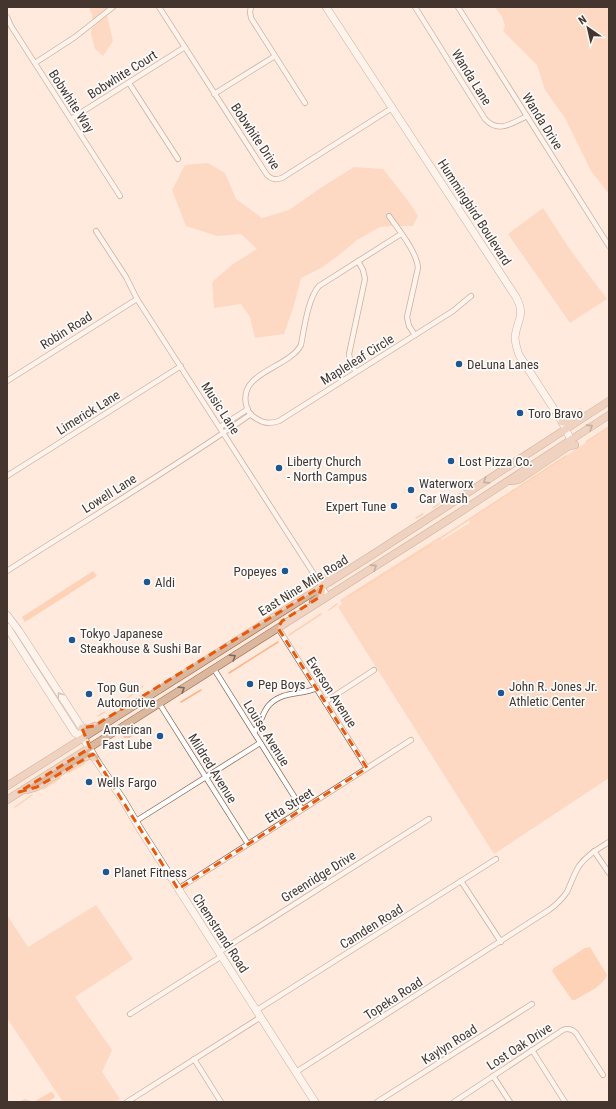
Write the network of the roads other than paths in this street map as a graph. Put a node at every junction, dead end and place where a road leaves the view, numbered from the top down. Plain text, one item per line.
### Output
1 (113, 7) edge
2 (159, 7) edge
3 (251, 7) edge
4 (326, 7) edge
5 (414, 7) edge
6 (458, 7) edge
7 (7, 17) edge
8 (185, 47) junction
9 (275, 56) junction
10 (35, 63) junction
11 (129, 82) junction
12 (214, 94) junction
13 (305, 103) dead end
14 (392, 108) junction
15 (527, 116) junction
16 (71, 119) junction
17 (178, 159) dead end
18 (120, 196) dead end
19 (389, 216) dead end
20 (96, 231) dead end
21 (401, 234) junction
22 (609, 246) edge
23 (358, 261) junction
24 (471, 296) dead end
25 (137, 298) junction
26 (415, 335) junction
27 (181, 366) junction
28 (356, 372) junction
29 (7, 381) edge
30 (609, 396) edge
31 (609, 401) edge
32 (609, 406) edge
33 (248, 409) junction
34 (251, 414) junction
35 (609, 415) edge
36 (562, 422) junction
37 (220, 427) junction
38 (566, 429) junction
39 (224, 433) junction
40 (573, 442) junction
41 (7, 476) edge
42 (441, 510) junction
43 (464, 510) junction
44 (394, 554) junction
45 (372, 555) junction
46 (7, 571) edge
47 (317, 578) junction
48 (322, 586) junction
49 (328, 596) junction
50 (306, 597) junction
51 (7, 615) edge
52 (7, 627) edge
53 (278, 628) junction
54 (242, 631) dead end
55 (237, 640) junction
56 (228, 646) junction
57 (214, 669) junction
58 (374, 670) dead end
59 (178, 678) junction
60 (317, 688) junction
61 (325, 702) junction
62 (159, 704) junction
63 (82, 728) junction
64 (254, 732) junction
65 (83, 738) junction
66 (411, 740) dead end
67 (260, 743) junction
68 (90, 748) junction
69 (95, 758) junction
70 (48, 760) junction
71 (367, 768) junction
72 (206, 777) junction
73 (7, 786) edge
74 (7, 792) edge
75 (19, 792) junction
76 (7, 795) edge
77 (7, 800) edge
78 (302, 809) junction
79 (429, 819) dead end
80 (136, 822) junction
81 (609, 842) edge
82 (248, 844) junction
83 (594, 852) junction
84 (496, 859) dead end
85 (609, 873) edge
86 (461, 881) junction
87 (178, 888) junction
88 (501, 942) junction
89 (220, 954) junction
90 (532, 1004) dead end
91 (257, 1010) junction
92 (130, 1014) dead end
93 (261, 1018) junction
94 (532, 1050) junction
95 (194, 1059) junction
96 (296, 1072) junction
97 (603, 1074) dead end
98 (493, 1076) junction
99 (129, 1101) edge
100 (221, 1102) edge
101 (315, 1102) edge
102 (377, 1102) edge
103 (454, 1102) edge
104 (510, 1102) edge
105 (565, 1102) edge

1 - 10 street
2 - 8 street, Bobwhite Drive
3 - 9 street
4 - 14 street, Hummingbird Boulevard
5 - 15 street, Wanda Lane
6 - 15 street, Wanda Drive
7 - 10 street, Bobwhite Way
8 - 11 street, Bobwhite Court
8 - 12 street, Bobwhite Drive
9 - 12 street
9 - 13 street
10 - 16 street, Bobwhite Way
11 - 16 street, Bobwhite Court
11 - 17 street
12 - 14 street, Bobwhite Drive
14 - 36 street, Hummingbird Boulevard
15 - 22 street, Wanda Drive
16 - 18 street, Bobwhite Way
19 - 21 street
20 - 25 street, Music Lane
21 - 23 street
21 - 26 street
23 - 28 street
23 - 33 street
24 - 26 street, Mapleleaf Circle
25 - 27 street, Music Lane
25 - 29 street, Robin Road
26 - 28 street, Mapleleaf Circle
27 - 37 street, Music Lane
27 - 41 street, Limerick Lane
28 - 34 street, Mapleleaf Circle
30 - 36 main road
31 - 38 main road, East Nine Mile Road
32 - 40 main road
33 - 34 street
33 - 37 street
34 - 39 street
40 -> 35 main road, East Nine Mile Road
36 - 38 street, Hummingbird Boulevard
37 - 39 street, Music Lane
38 - 40 street, Hummingbird Boulevard
38 -> 42 main road, East Nine Mile Road
38 - 43 main road
39 - 46 street, Lowell Lane
39 - 47 street, Music Lane
40 - 43 main road, East Nine Mile Road
42 - 44 main road
42 - 45 main road, East Nine Mile Road
43 - 44 main road, East Nine Mile Road
49 -> 44 main road, East Nine Mile Road
45 - 47 main road
45 - 48 main road, East Nine Mile Road
47 - 48 street, Music Lane
48 - 49 street, Music Lane
48 - 50 main road, East Nine Mile Road
48 - 53 main road
49 - 53 main road, East Nine Mile Road
50 - 54 main road
50 - 55 main road, East Nine Mile Road
63 -> 51 street, Chemstrand Road
52 - 65 street
57 -> 53 main road, East Nine Mile Road
53 - 60 street, Everson Avenue
55 - 56 main road, East Nine Mile Road
55 - 57 main road
56 - 59 main road, East Nine Mile Road
56 - 63 main road
62 -> 57 main road, East Nine Mile Road
57 - 64 street, Louise Avenue
58 - 61 street
59 - 65 main road, East Nine Mile Road
59 - 68 main road
60 - 61 street, Everson Avenue
60 - 64 street
61 - 71 street, Everson Avenue
62 - 68 main road, East Nine Mile Road
62 - 72 street, Mildred Avenue
63 - 65 street, Chemstrand Road
64 - 67 street, Louise Avenue
65 - 68 street, Chemstrand Road
65 - 70 main road, East Nine Mile Road
65 - 76 main road
66 - 71 street, Etta Street
67 - 72 street
67 - 78 street, Louise Avenue
68 - 69 street, Chemstrand Road
68 - 75 main road, East Nine Mile Road
69 - 75 main road
69 - 80 street, Chemstrand Road
70 - 73 main road, East Nine Mile Road
70 - 74 main road
71 - 78 street, Etta Street
72 - 80 street
72 - 82 street, Mildred Avenue
75 - 77 main road, East Nine Mile Road
78 - 82 street, Etta Street
79 - 89 street, Greenridge Drive
80 - 87 street, Chemstrand Road
81 - 83 street, Topeka Road
82 - 87 street, Etta Street
83 - 85 street
83 - 88 street, Topeka Road
84 - 86 street, Camden Road
86 - 88 street
86 - 91 street, Camden Road
87 - 89 street, Chemstrand Road
88 - 96 street, Topeka Road
89 - 91 street, Chemstrand Road
89 - 92 street, Greenridge Drive
90 - 102 street, Kaylyn Road
91 - 93 street, Chemstrand Road
93 - 95 street
93 - 96 street, Chemstrand Road
94 - 97 street, Lost Oak Drive
94 - 98 street, Lost Oak Drive
94 - 105 street
95 - 99 street
95 - 100 street
96 - 101 street, Chemstrand Road
98 - 103 street, Lost Oak Drive
98 - 104 street

